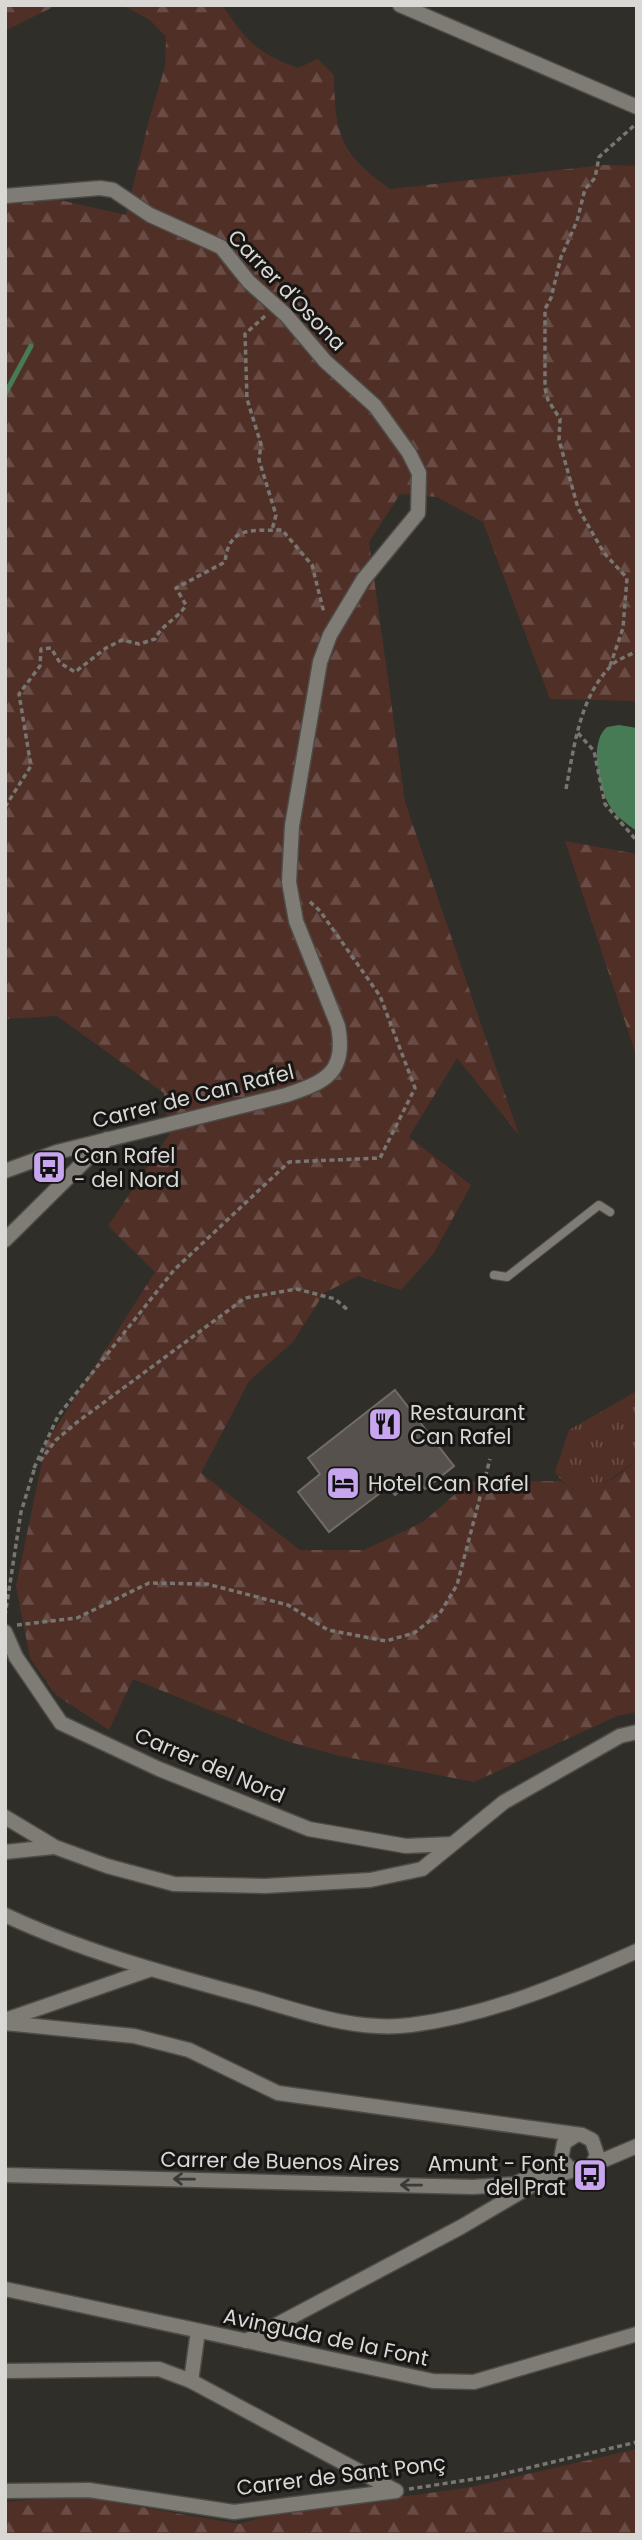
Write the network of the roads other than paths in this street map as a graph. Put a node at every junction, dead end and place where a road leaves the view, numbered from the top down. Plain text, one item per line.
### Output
1 (400, 5) edge
2 (637, 107) edge
3 (5, 196) edge
4 (418, 513) joint
5 (107, 1139) junction
6 (5, 1171) edge
7 (610, 1212) dead end
8 (5, 1240) edge
9 (494, 1275) dead end
10 (5, 1632) edge
11 (637, 1732) edge
12 (5, 1817) edge
13 (452, 1844) junction
14 (54, 1847) junction
15 (5, 1852) edge
16 (5, 1915) edge
17 (637, 1951) edge
18 (149, 1970) junction
19 (5, 2021) edge
20 (539, 2130) junction
21 (576, 2135) junction
22 (592, 2140) junction
23 (632, 2148) edge
24 (557, 2157) junction
25 (592, 2165) junction
26 (574, 2171) junction
27 (5, 2175) edge
28 (541, 2180) junction
29 (5, 2289) edge
30 (198, 2331) junction
31 (637, 2334) edge
32 (246, 2341) junction
33 (5, 2371) edge
34 (191, 2381) junction
35 (5, 2491) edge

1 - 2 street
3 - 4 street, Carrer d'Osona
4 - 5 street, Carrer de Can Rafel
5 - 6 street, Carrer de Can Rafel
5 - 8 street
7 - 9 lane
10 - 13 street, Carrer del Nord
11 - 13 street
12 - 14 street
13 - 14 street
14 - 15 street
16 - 18 street
17 - 18 street
18 - 19 street
19 - 20 street
20 - 21 street
20 - 24 street
21 - 22 street
21 - 24 street
22 - 23 street
22 - 25 street
23 - 25 street
24 - 26 street
24 -> 27 street, Carrer de Buenos Aires
24 - 28 street
25 - 26 street
26 - 28 street
28 - 32 street
29 - 30 street, Avinguda de la Font
30 - 32 street, Avinguda de la Font
30 - 34 street
31 - 32 street, Avinguda de la Font
33 - 34 street
34 - 35 street, Carrer de Sant Ponç

